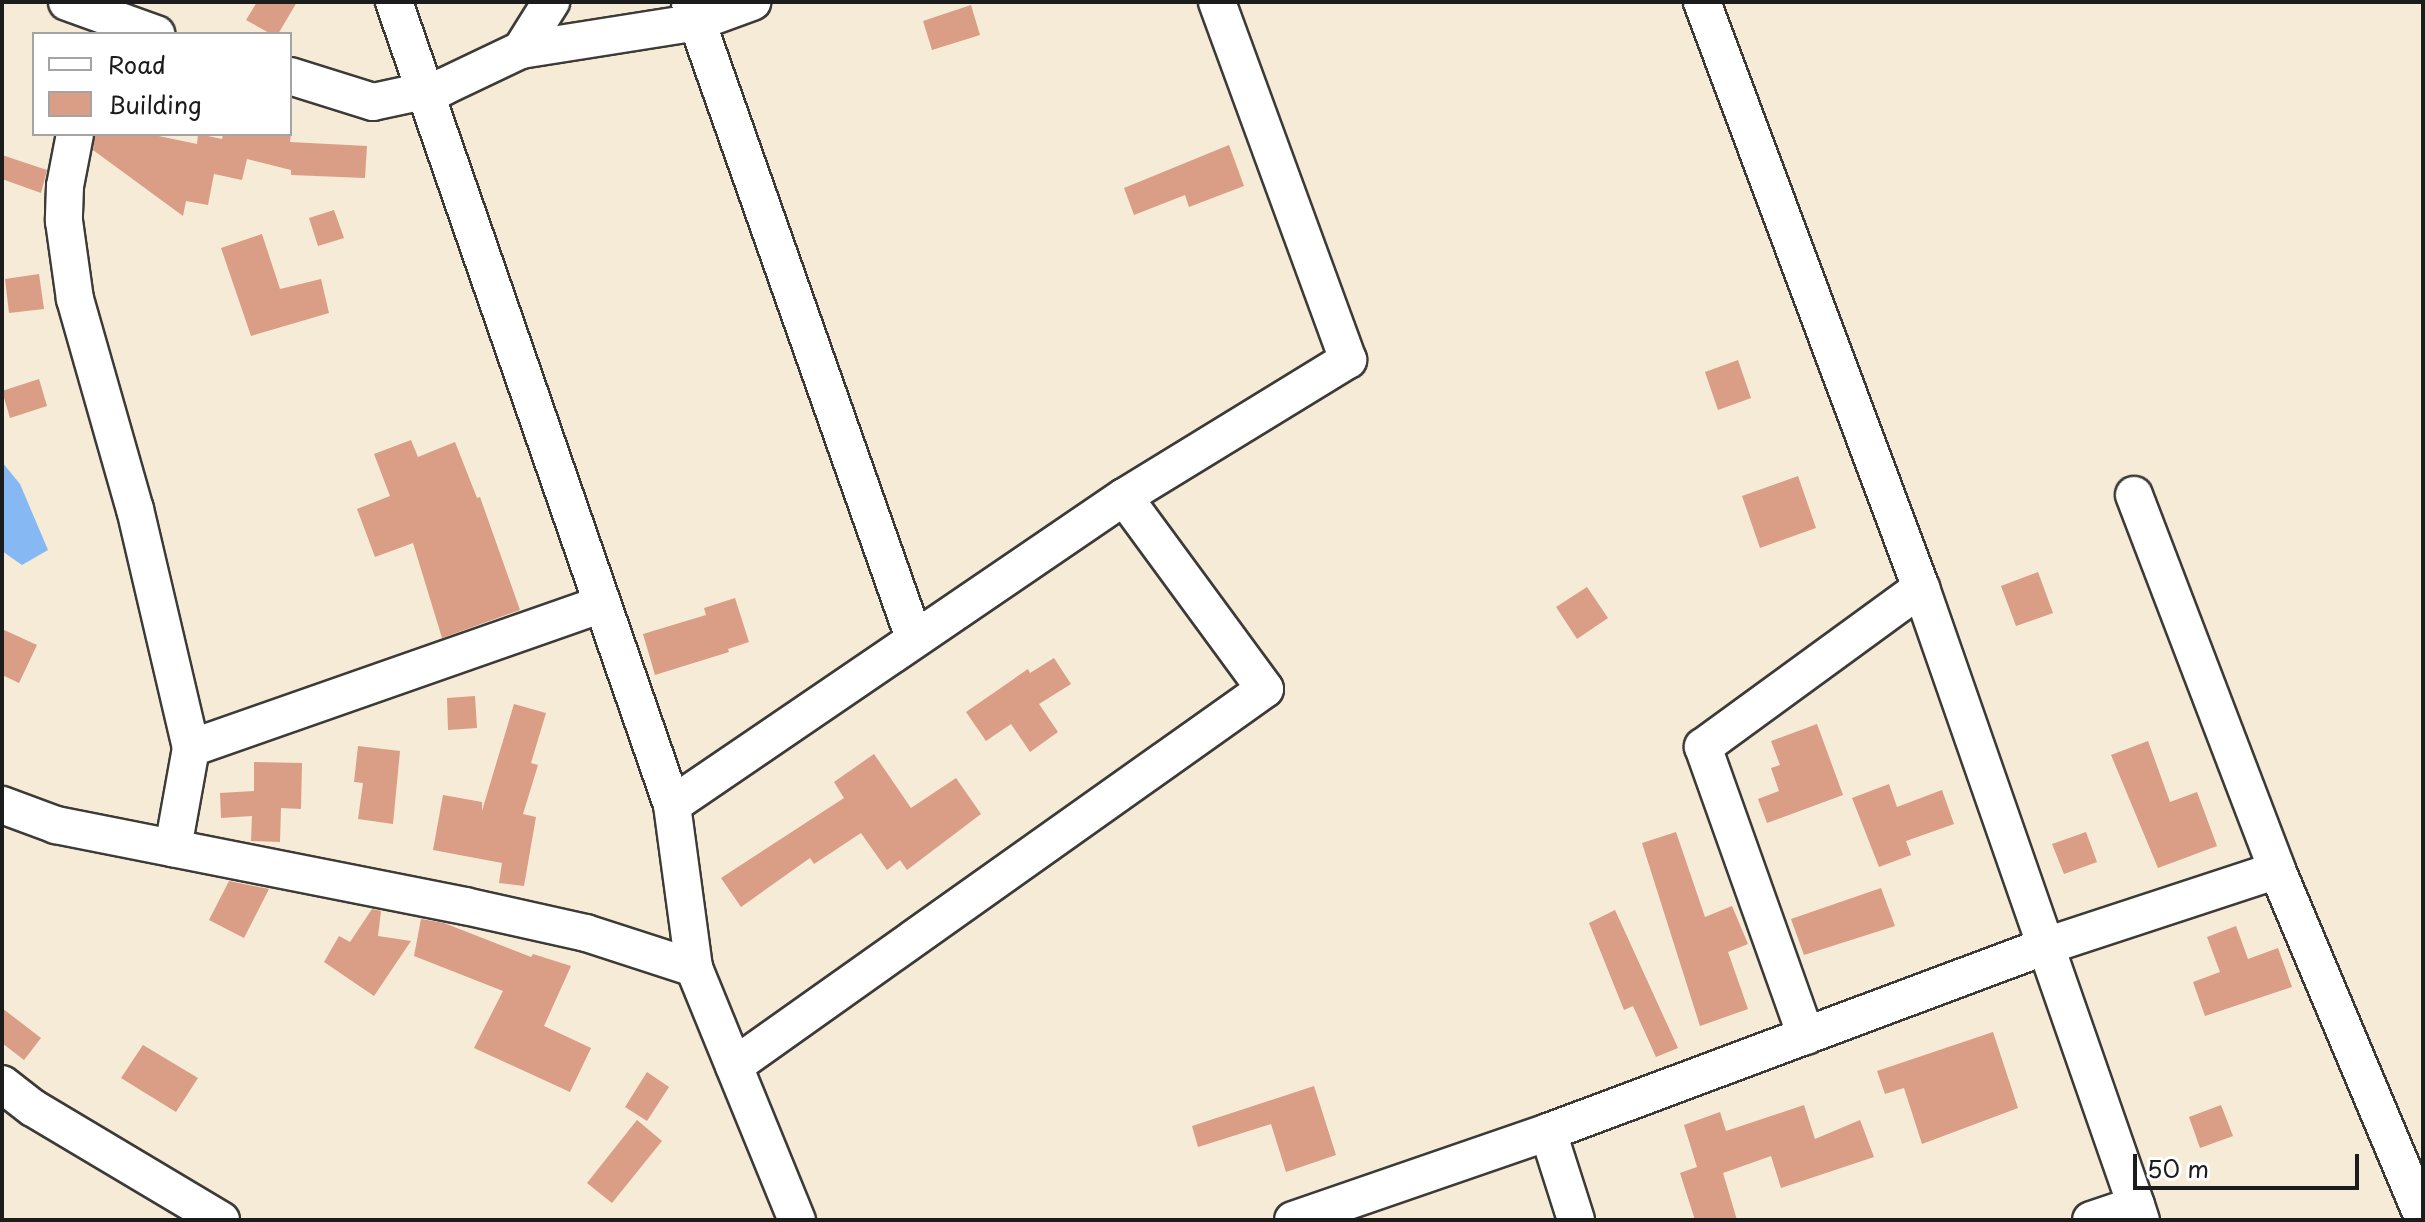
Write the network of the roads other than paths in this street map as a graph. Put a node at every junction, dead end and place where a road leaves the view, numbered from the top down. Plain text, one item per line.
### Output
1 (67, 2) edge
2 (394, 2) edge
3 (551, 2) edge
4 (752, 2) edge
5 (1217, 2) edge
6 (1702, 2) edge
7 (694, 12) edge
8 (99, 25) edge
9 (143, 32) edge
10 (521, 50) junction
11 (292, 77) edge
12 (425, 90) junction
13 (75, 136) edge
14 (2134, 495) dead end
15 (1124, 497) junction
16 (1921, 588) junction
17 (602, 604) junction
18 (914, 638) junction
19 (191, 748) junction
20 (2, 805) edge
21 (672, 805) junction
22 (173, 848) junction
23 (2277, 870) junction
24 (2043, 947) junction
25 (694, 968) junction
26 (1806, 1036) junction
27 (734, 1066) junction
28 (2, 1084) edge
29 (1548, 1132) junction
30 (2138, 1212) edge
31 (2423, 1218) edge
32 (221, 1220) edge
33 (797, 1220) edge
34 (1293, 1220) edge
35 (1576, 1220) edge
36 (2091, 1220) edge

1 - 8 street
2 - 12 street
3 - 10 street
4 - 7 street
5 - 15 street
6 - 16 street
7 - 10 street
7 - 18 street
8 - 9 street
10 - 12 street
11 - 12 street
12 - 17 street
13 - 19 street
14 - 23 street
15 - 18 street
15 - 27 street
16 - 24 street
16 - 26 street
17 - 19 street
17 - 21 street
18 - 21 street
19 - 22 street
20 - 22 street
21 - 25 street
22 - 25 street
23 - 24 street
23 - 31 street
24 - 26 street
24 - 30 street
25 - 27 street
26 - 29 street
27 - 33 street
28 - 32 street
29 - 34 street
29 - 35 street
30 - 36 street

